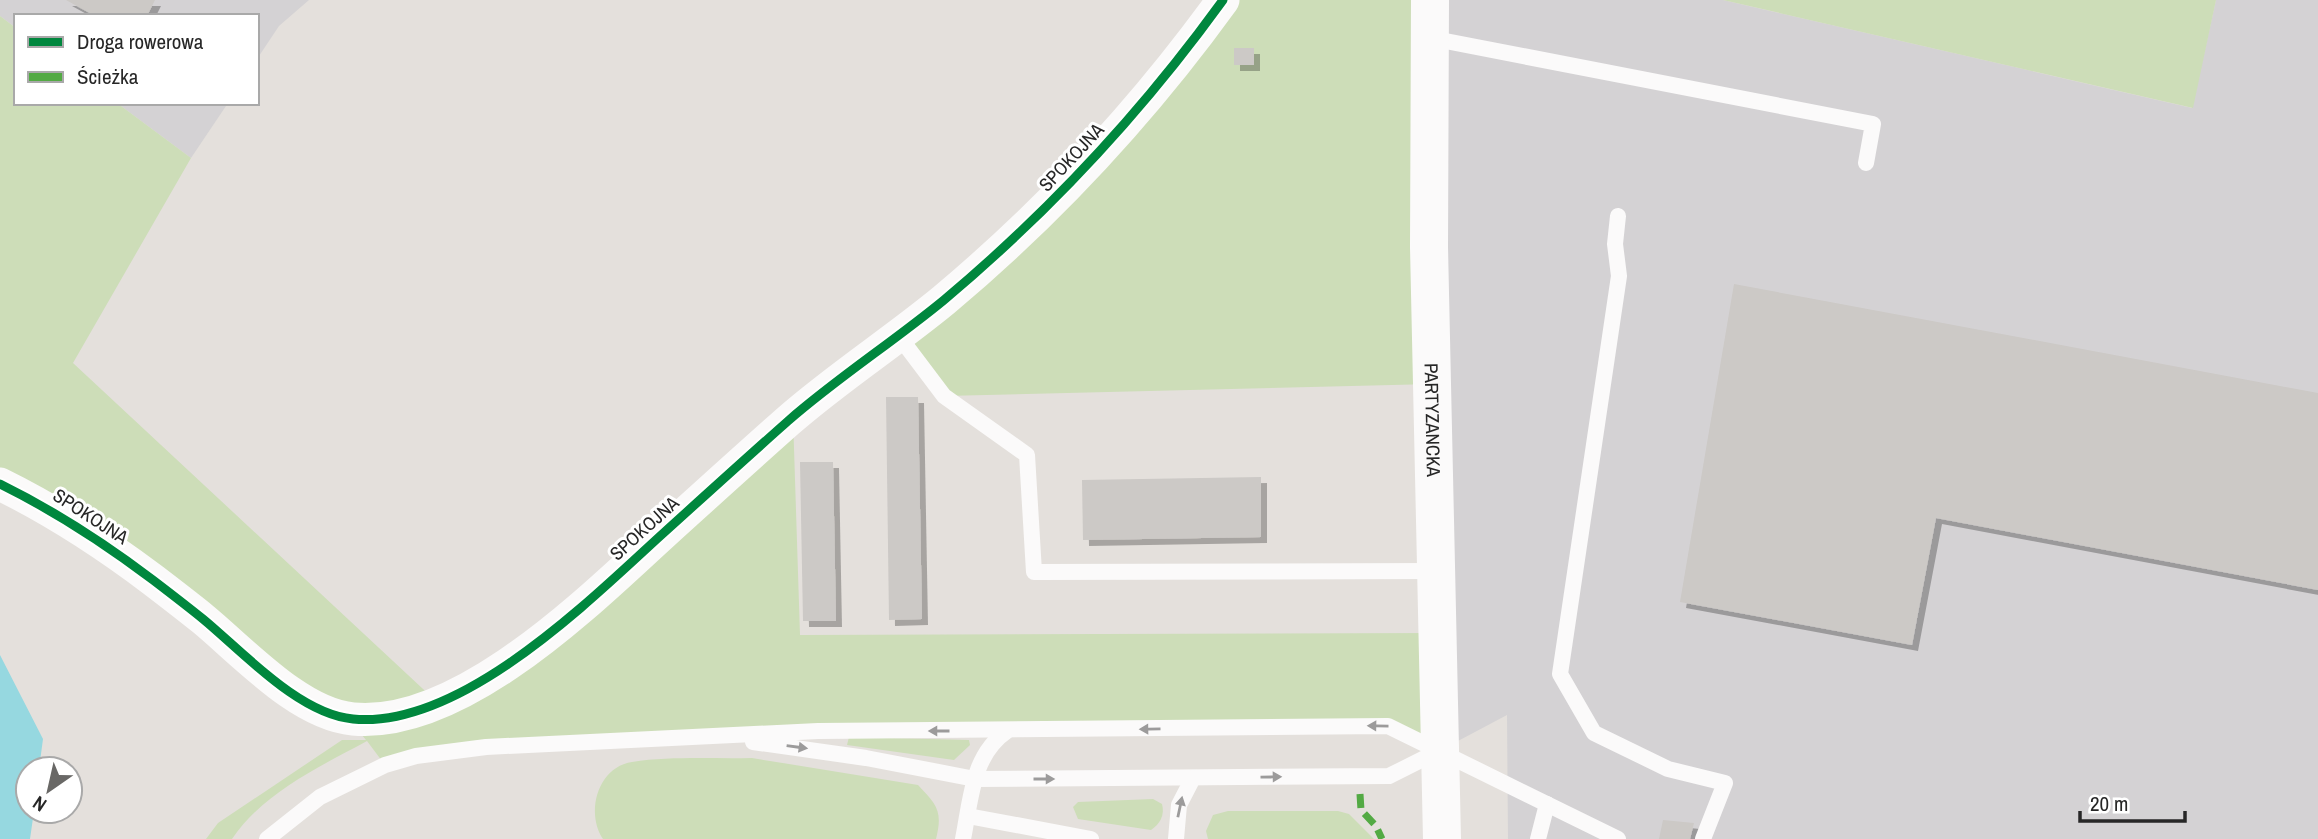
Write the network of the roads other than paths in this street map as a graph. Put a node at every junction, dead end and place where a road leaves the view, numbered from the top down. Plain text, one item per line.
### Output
1 (1223, 0) edge
2 (1430, 0) edge
3 (1430, 38) junction
4 (1866, 163) dead end
5 (1618, 216) dead end
6 (898, 335) junction
7 (0, 484) edge
8 (1437, 571) junction
9 (1007, 731) junction
10 (705, 737) junction
11 (1441, 750) junction
12 (1193, 778) junction
13 (975, 779) junction
14 (1547, 804) junction
15 (968, 816) junction
16 (267, 839) edge
17 (963, 839) edge
18 (1091, 839) edge
19 (1176, 839) edge
20 (1442, 839) edge
21 (1538, 839) edge
22 (1618, 839) edge
23 (1703, 839) edge

1 - 6 street, SPOKOJNA
2 - 3 main road, PARTYZANCKA
3 - 4 lane
3 - 8 main road, PARTYZANCKA
5 - 23 lane
6 - 7 street, SPOKOJNA
6 - 8 lane
8 - 11 main road, PARTYZANCKA
9 -> 10 lane
11 -> 9 lane
9 - 13 lane
10 -> 13 lane
10 - 16 lane
12 -> 11 lane
11 - 14 lane
11 - 20 main road, PARTYZANCKA
13 -> 12 lane
19 -> 12 lane
13 - 15 lane
14 - 21 lane
14 - 22 lane
15 - 17 lane
15 - 18 lane

